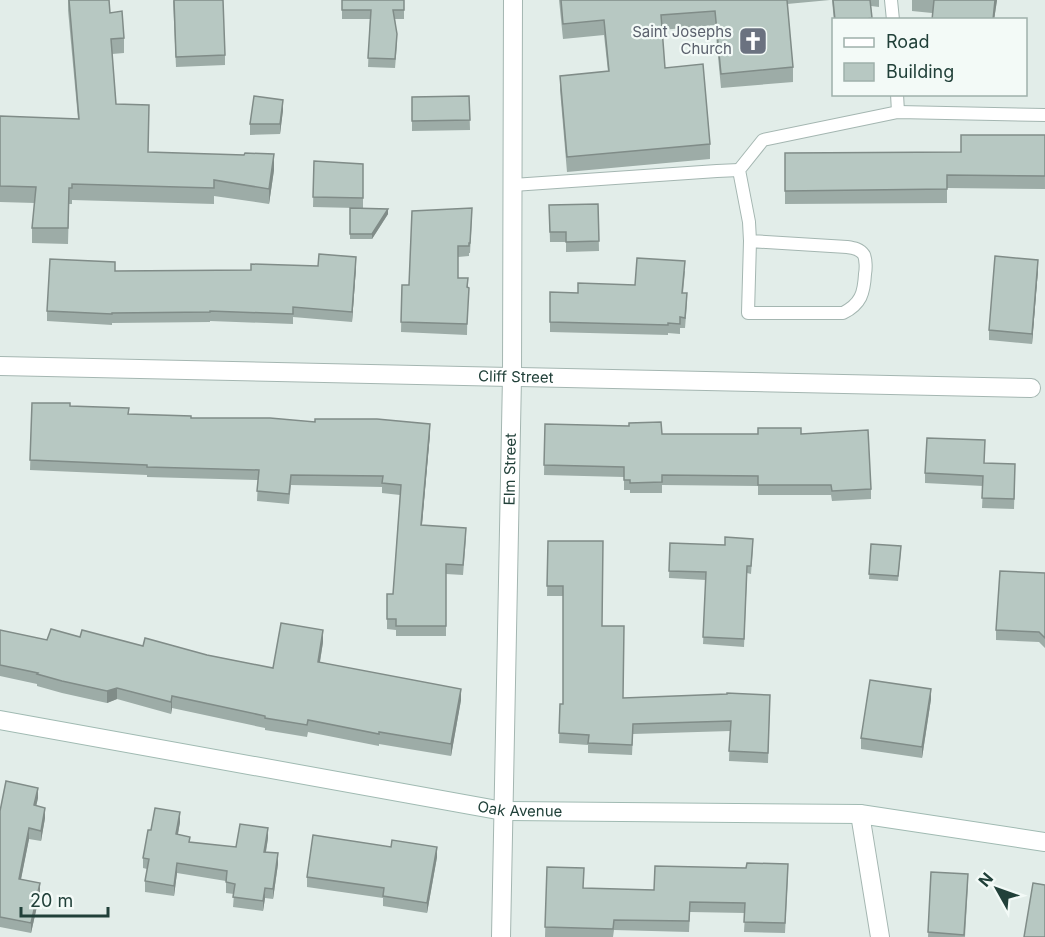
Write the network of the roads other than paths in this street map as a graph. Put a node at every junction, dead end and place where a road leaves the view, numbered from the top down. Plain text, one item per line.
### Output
1 (513, 0) edge
2 (891, 0) edge
3 (892, 18) edge
4 (897, 96) edge
5 (898, 112) junction
6 (1045, 115) edge
7 (739, 170) junction
8 (513, 185) junction
9 (750, 241) junction
10 (0, 366) edge
11 (512, 377) junction
12 (1031, 388) dead end
13 (0, 720) edge
14 (503, 811) junction
15 (860, 814) junction
16 (1045, 842) edge
17 (501, 937) edge
18 (880, 937) edge

1 - 8 street, Elm Street
2 - 3 lane
4 - 5 lane
5 - 6 lane
5 - 7 lane
7 - 8 lane
7 - 9 lane
8 - 11 street, Elm Street
9 - 9 lane
10 - 11 street, Cliff Street
11 - 12 street, Cliff Street
11 - 14 street, Elm Street
13 - 14 street, Oak Avenue
14 - 15 street, Oak Avenue
14 - 17 street, Elm Street
15 - 16 street, Oak Avenue
15 - 18 street

